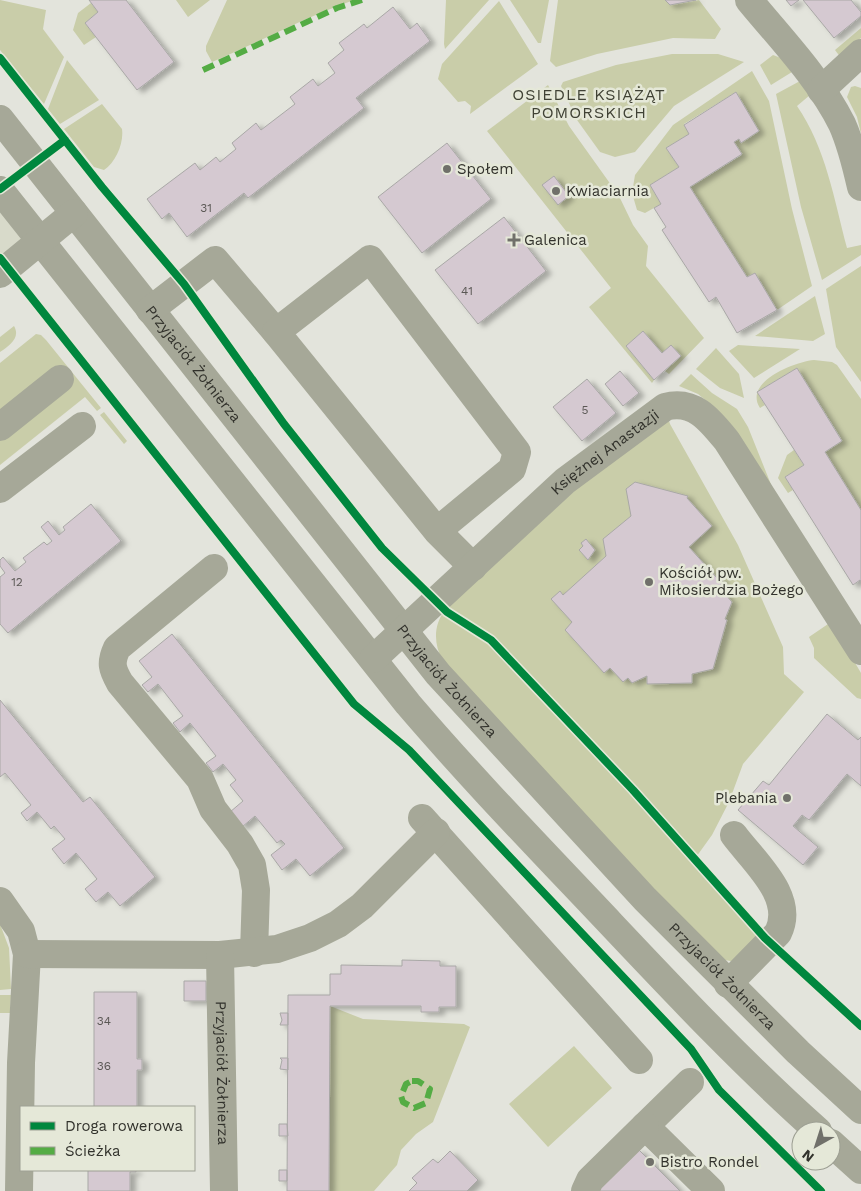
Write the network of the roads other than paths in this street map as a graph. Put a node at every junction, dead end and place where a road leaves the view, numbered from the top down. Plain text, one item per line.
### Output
1 (749, 0) edge
2 (861, 53) edge
3 (821, 90) junction
4 (0, 118) edge
5 (861, 186) edge
6 (0, 190) edge
7 (74, 213) junction
8 (40, 241) junction
9 (0, 274) edge
10 (150, 310) junction
11 (276, 332) junction
12 (60, 379) dead end
13 (82, 426) dead end
14 (0, 427) edge
15 (0, 489) edge
16 (437, 531) junction
17 (473, 567) junction
18 (214, 568) dead end
19 (404, 631) junction
20 (861, 650) edge
21 (373, 659) junction
22 (734, 835) dead end
23 (0, 901) edge
24 (254, 953) junction
25 (27, 954) junction
26 (220, 955) junction
27 (728, 984) junction
28 (639, 1060) dead end
29 (690, 1082) dead end
30 (861, 1110) edge
31 (807, 1121) edge
32 (645, 1126) junction
33 (841, 1152) edge
34 (861, 1170) edge
35 (19, 1191) edge
36 (224, 1191) edge
37 (585, 1191) edge
38 (711, 1191) edge

1 - 3 street
2 - 3 street
3 - 5 street
4 - 7 street, Przyjaciół Żołnierza
6 - 8 street
7 - 8 street
7 - 10 street, Przyjaciół Żołnierza
8 - 9 street
8 - 21 street
10 - 11 street
10 - 19 street, Przyjaciół Żołnierza
11 - 16 street
11 - 16 street
12 - 14 street
13 - 15 street
16 - 17 street
17 - 19 street, Księżnej Anastazji
17 - 20 street, Księżnej Anastazji
18 - 24 street
19 - 21 street, Księżnej Anastazji
19 - 27 street, Przyjaciół Żołnierza
21 - 31 street
22 - 27 street
23 - 25 street
24 - 26 street
24 - 28 street
25 - 26 street
25 - 35 street
26 - 36 street, Przyjaciół Żołnierza
27 - 30 street, Przyjaciół Żołnierza
29 - 32 street
32 - 37 street
32 - 38 street
33 - 34 street

